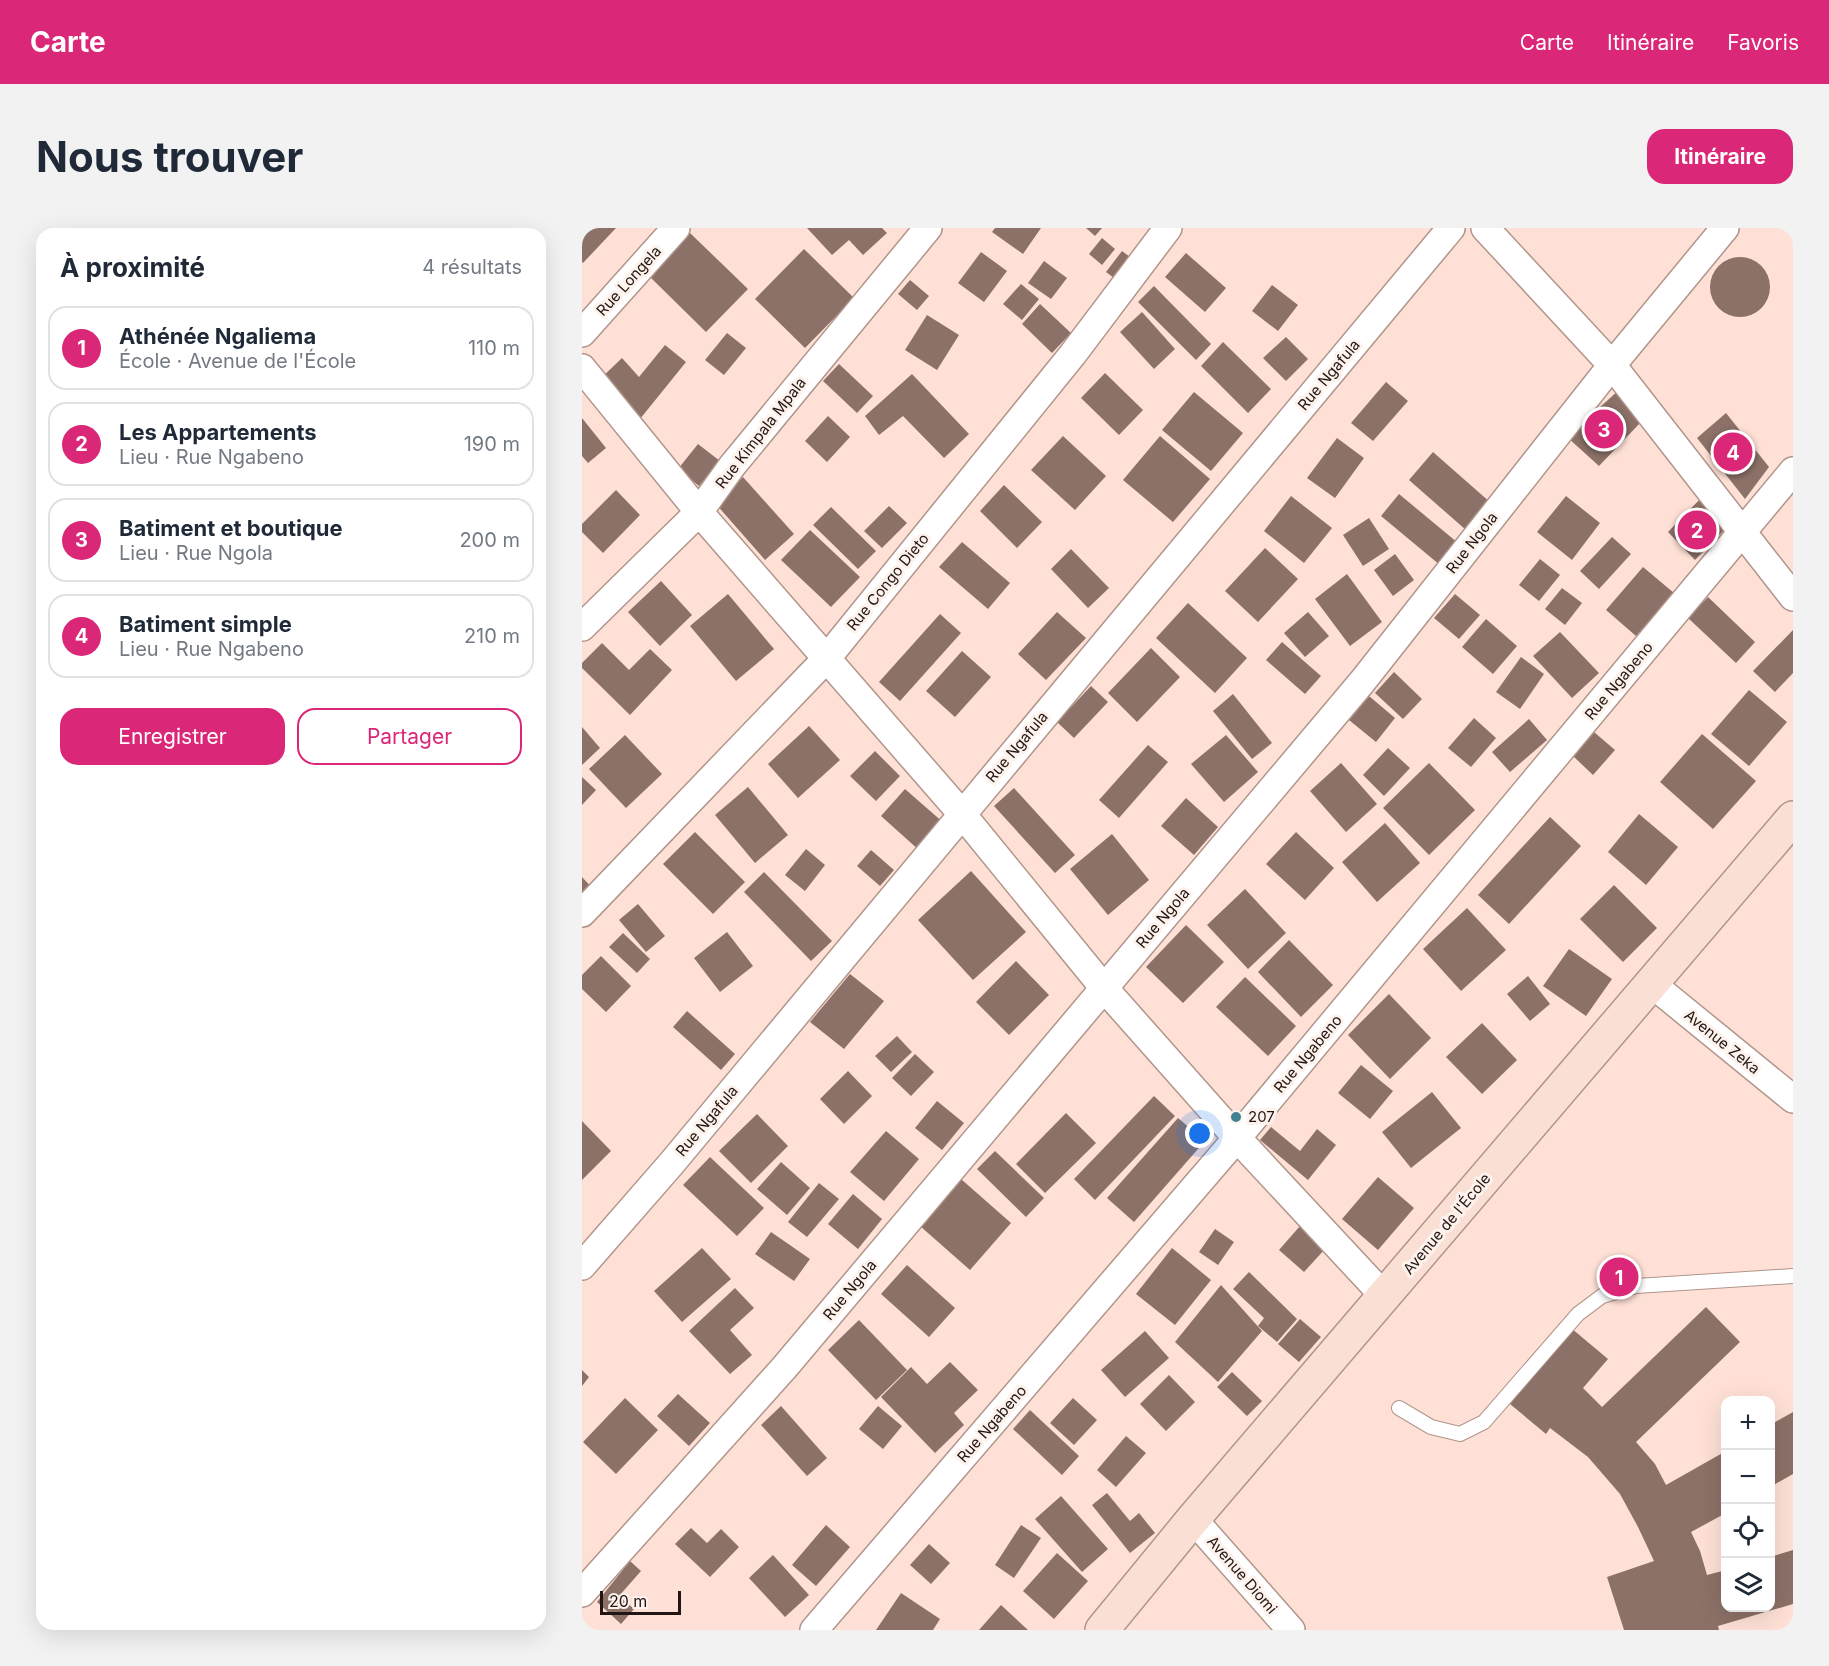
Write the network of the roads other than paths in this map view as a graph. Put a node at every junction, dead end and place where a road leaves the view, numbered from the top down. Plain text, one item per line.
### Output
1 (676, 228) edge
2 (928, 228) edge
3 (1168, 228) edge
4 (1451, 228) edge
5 (1485, 228) edge
6 (1725, 228) edge
7 (582, 333) edge
8 (1612, 365) junction
9 (582, 368) edge
10 (1793, 471) edge
11 (699, 512) junction
12 (1742, 534) junction
13 (1793, 597) edge
14 (582, 627) edge
15 (827, 658) junction
16 (962, 814) junction
17 (1793, 818) edge
18 (582, 913) edge
19 (1652, 984) junction
20 (1104, 988) junction
21 (1793, 1099) edge
22 (1237, 1138) junction
23 (582, 1266) edge
24 (1793, 1276) edge
25 (1385, 1297) junction
26 (1399, 1408) dead end
27 (1193, 1519) junction
28 (582, 1593) edge
29 (814, 1630) edge
30 (1102, 1630) edge
31 (1291, 1630) edge

1 - 7 street, Rue Longela
2 - 11 street, Rue Kimpala Mpala
3 - 15 street, Rue Congo Dieto
4 - 16 street, Rue Ngafula
5 - 8 street
6 - 8 street, Rue Ngola
8 - 12 street
8 - 20 street, Rue Ngola
9 - 11 street
10 - 12 street, Rue Ngabeno
11 - 14 street, Rue Kimpala Mpala
11 - 15 street
12 - 13 street
12 - 22 street, Rue Ngabeno
15 - 16 street
15 - 18 street, Rue Congo Dieto
16 - 20 street
16 - 23 street, Rue Ngafula
17 - 19 main road, Avenue de l'École
19 - 21 street, Avenue Zeka
19 - 25 main road, Avenue de l'École
20 - 22 street
20 - 28 street, Rue Ngola
22 - 25 street
22 - 29 street, Rue Ngabeno
24 - 26 lane
25 - 27 main road, Avenue de l'École
27 - 30 main road, Avenue de l'École
27 - 31 street, Avenue Diomi

